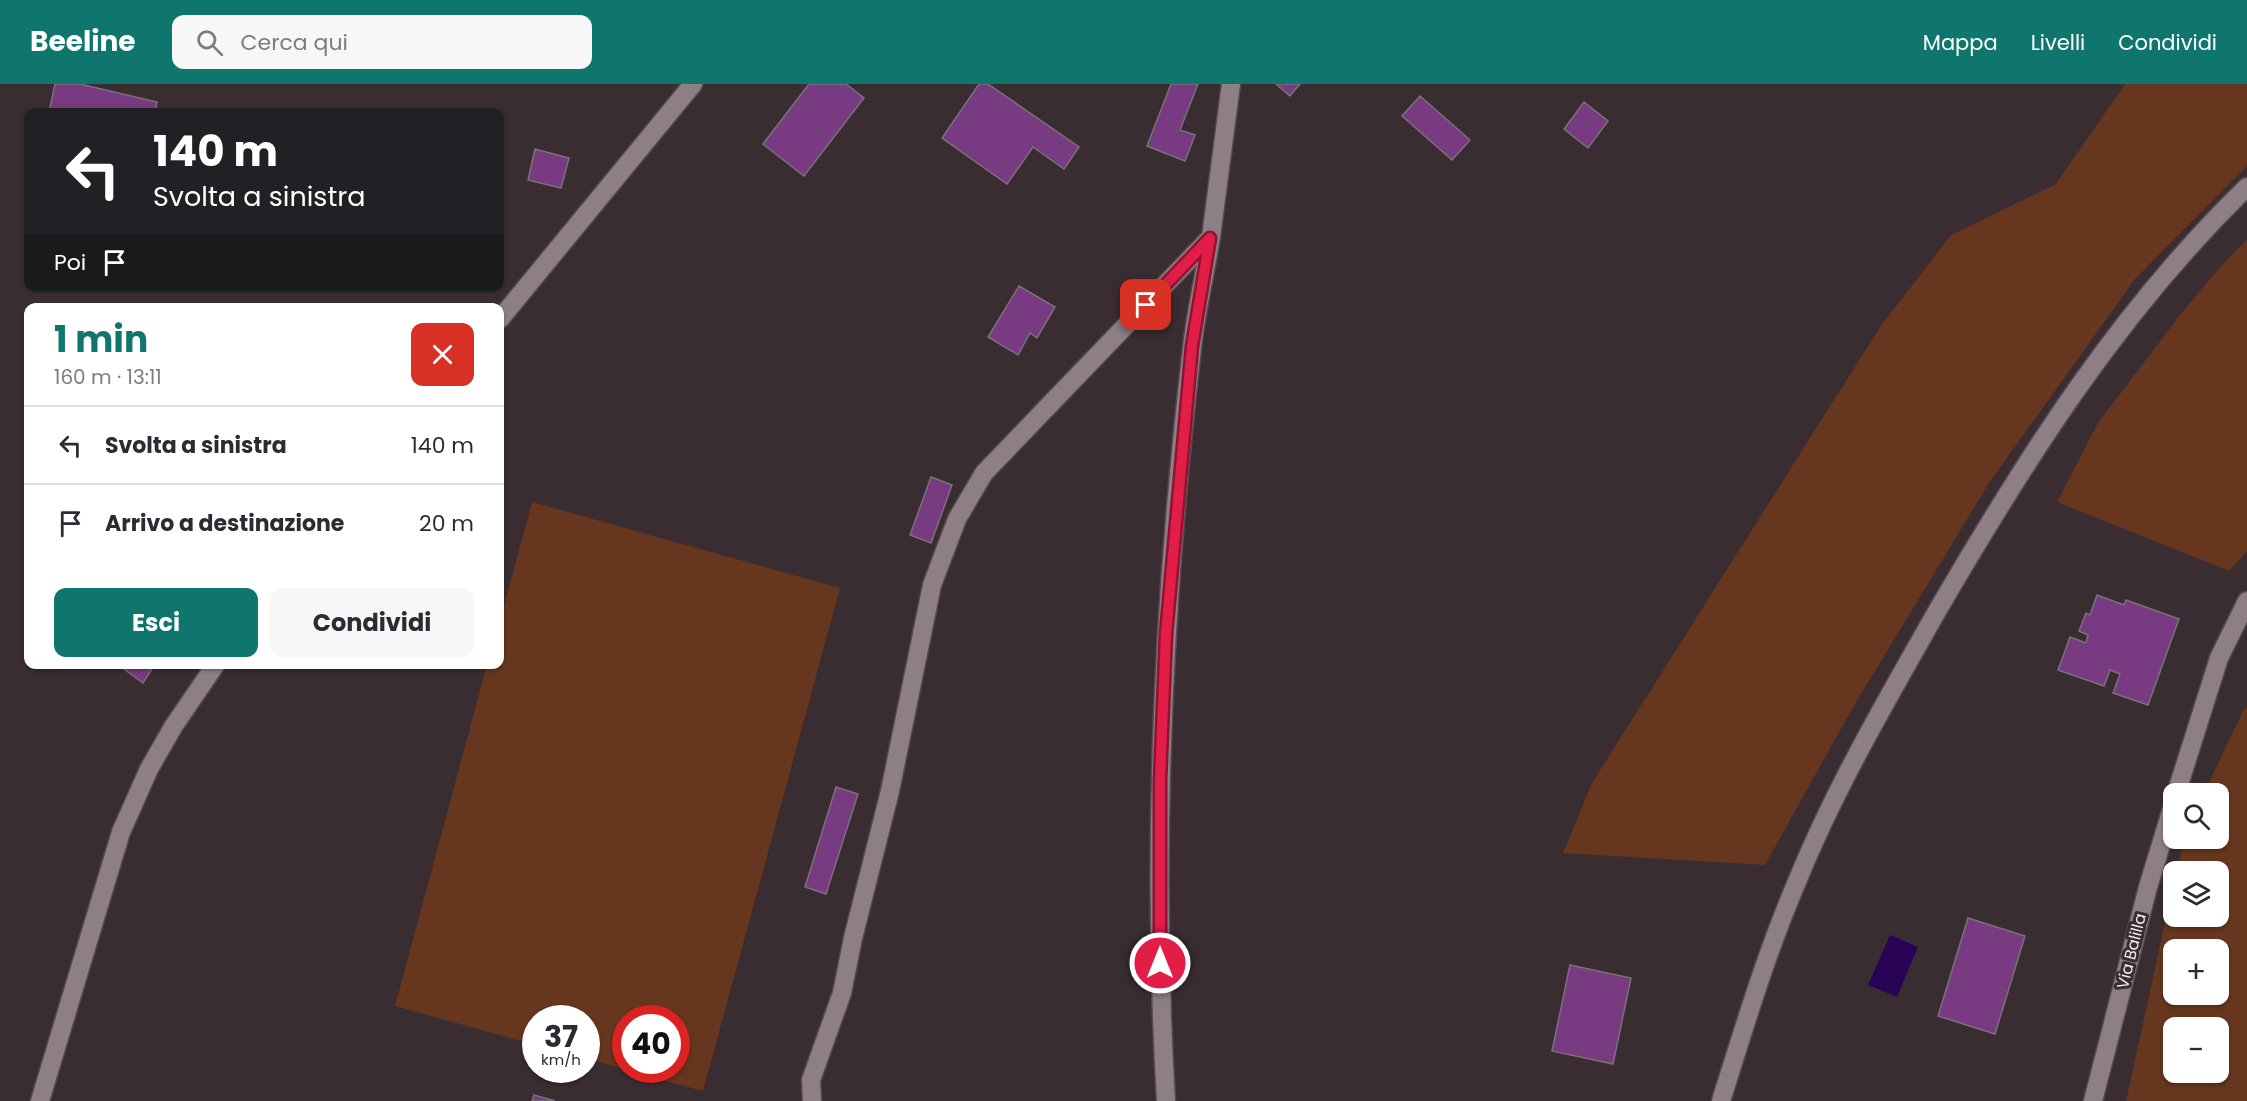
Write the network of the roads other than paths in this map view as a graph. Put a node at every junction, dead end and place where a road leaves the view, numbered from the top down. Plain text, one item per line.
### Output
1 (693, 84) edge
2 (1231, 84) edge
3 (2247, 187) edge
4 (1210, 238) junction
5 (504, 314) edge
6 (2247, 601) edge
7 (213, 669) edge
8 (2179, 783) edge
9 (2163, 838) edge
10 (40, 1101) edge
11 (812, 1101) edge
12 (1166, 1101) edge
13 (1720, 1101) edge
14 (2093, 1101) edge

1 - 5 street
2 - 4 street
3 - 13 street
4 - 11 street
4 - 12 street
6 - 8 street
7 - 10 street
9 - 14 street, Via Balilla

